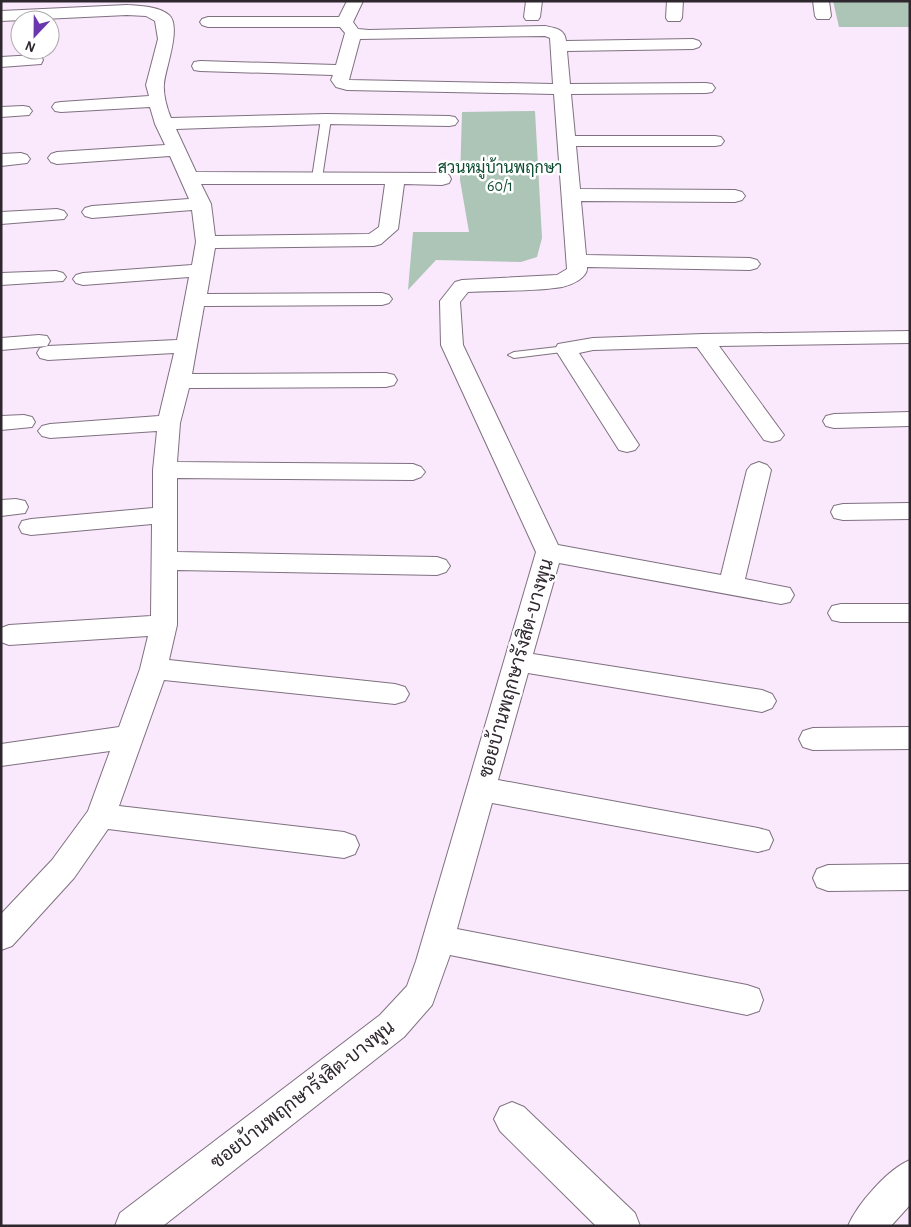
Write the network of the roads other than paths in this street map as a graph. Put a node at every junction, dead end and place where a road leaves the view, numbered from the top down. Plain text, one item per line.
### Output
1 (534, 1) edge
2 (675, 1) edge
3 (1, 16) edge
4 (532, 17) dead end
5 (674, 18) dead end
6 (351, 19) edge
7 (208, 22) dead end
8 (692, 44) dead end
9 (559, 46) junction
10 (35, 60) dead end
11 (1, 62) edge
12 (200, 66) dead end
13 (343, 70) junction
14 (706, 88) dead end
15 (562, 89) junction
16 (158, 101) junction
17 (61, 107) dead end
18 (24, 111) dead end
19 (1, 112) edge
20 (326, 119) junction
21 (449, 121) dead end
22 (164, 124) junction
23 (567, 141) junction
24 (715, 141) dead end
25 (177, 150) junction
26 (57, 158) dead end
27 (21, 159) dead end
28 (1, 160) edge
29 (190, 178) junction
30 (317, 178) junction
31 (395, 178) junction
32 (442, 179) dead end
33 (571, 195) junction
34 (735, 196) dead end
35 (201, 204) junction
36 (92, 212) dead end
37 (57, 215) dead end
38 (1, 218) edge
39 (206, 242) junction
40 (576, 261) junction
41 (750, 264) dead end
42 (200, 270) junction
43 (56, 277) dead end
44 (1, 279) edge
45 (83, 279) dead end
46 (382, 299) dead end
47 (195, 300) junction
48 (910, 337) edge
49 (703, 340) junction
50 (1, 344) edge
51 (186, 346) junction
52 (566, 349) junction
53 (514, 355) dead end
54 (386, 380) dead end
55 (180, 381) junction
56 (910, 419) edge
57 (834, 421) dead end
58 (24, 422) dead end
59 (1, 423) edge
60 (168, 423) junction
61 (50, 431) dead end
62 (772, 435) dead end
63 (627, 446) dead end
64 (165, 470) junction
65 (759, 470) dead end
66 (413, 472) dead end
67 (910, 511) edge
68 (843, 512) dead end
69 (165, 515) junction
70 (31, 527) dead end
71 (549, 552) junction
72 (165, 561) junction
73 (437, 566) dead end
74 (731, 586) junction
75 (781, 595) dead end
76 (841, 613) dead end
77 (910, 613) edge
78 (164, 625) junction
79 (9, 635) dead end
80 (517, 661) junction
81 (154, 669) junction
82 (394, 694) dead end
83 (762, 701) dead end
84 (129, 738) junction
85 (910, 738) edge
86 (813, 739) dead end
87 (1, 755) edge
88 (481, 789) junction
89 (101, 816) junction
90 (758, 840) dead end
91 (344, 845) dead end
92 (910, 877) edge
93 (828, 878) dead end
94 (1, 936) edge
95 (438, 939) junction
96 (747, 1000) dead end
97 (512, 1120) dead end
98 (910, 1178) edge
99 (133, 1226) edge
100 (622, 1226) edge
101 (866, 1226) edge

1 - 4 street
2 - 5 street
3 - 16 street
6 - 7 street
6 - 9 street
6 - 13 street
8 - 9 street
9 - 15 street
10 - 11 street
12 - 13 street
13 - 15 street
14 - 15 street
15 - 23 street
16 - 17 street
16 - 22 street
18 - 19 street
20 - 21 street
20 - 22 street
20 - 30 lane
22 - 25 street
23 - 24 street
23 - 33 street
25 - 26 street
25 - 29 street
27 - 28 street
29 - 30 street
29 - 35 street
30 - 31 street
31 - 32 street
31 - 39 street
33 - 34 street
33 - 40 street
35 - 36 street
35 - 39 street
37 - 38 street
39 - 42 street
40 - 41 street
40 - 71 street, ซอยบ้านพฤกษารังสิต-บางพูน
42 - 45 street
42 - 47 street
43 - 44 street
46 - 47 street
47 - 51 street
48 - 49 street
49 - 52 street
49 - 62 street
50 - 51 street
51 - 55 street
52 - 53 lane
52 - 63 street
54 - 55 street
55 - 60 street
56 - 57 street
58 - 59 street
60 - 61 street
60 - 64 street
64 - 66 street
64 - 69 street
65 - 74 street
67 - 68 street
69 - 70 street
69 - 72 street
71 - 74 street
71 - 80 street, ซอยบ้านพฤกษารังสิต-บางพูน
72 - 73 street
72 - 78 street
74 - 75 street
76 - 77 street
78 - 79 street
78 - 81 street
80 - 83 street
80 - 88 street, ซอยบ้านพฤกษารังสิต-บางพูน
81 - 82 street
81 - 84 street
84 - 87 street
84 - 89 street
85 - 86 street
88 - 90 street
88 - 95 street, ซอยบ้านพฤกษารังสิต-บางพูน
89 - 91 street
89 - 94 street
92 - 93 street
95 - 96 street
95 - 99 street, ซอยบ้านพฤกษารังสิต-บางพูน
97 - 100 street
98 - 101 street

